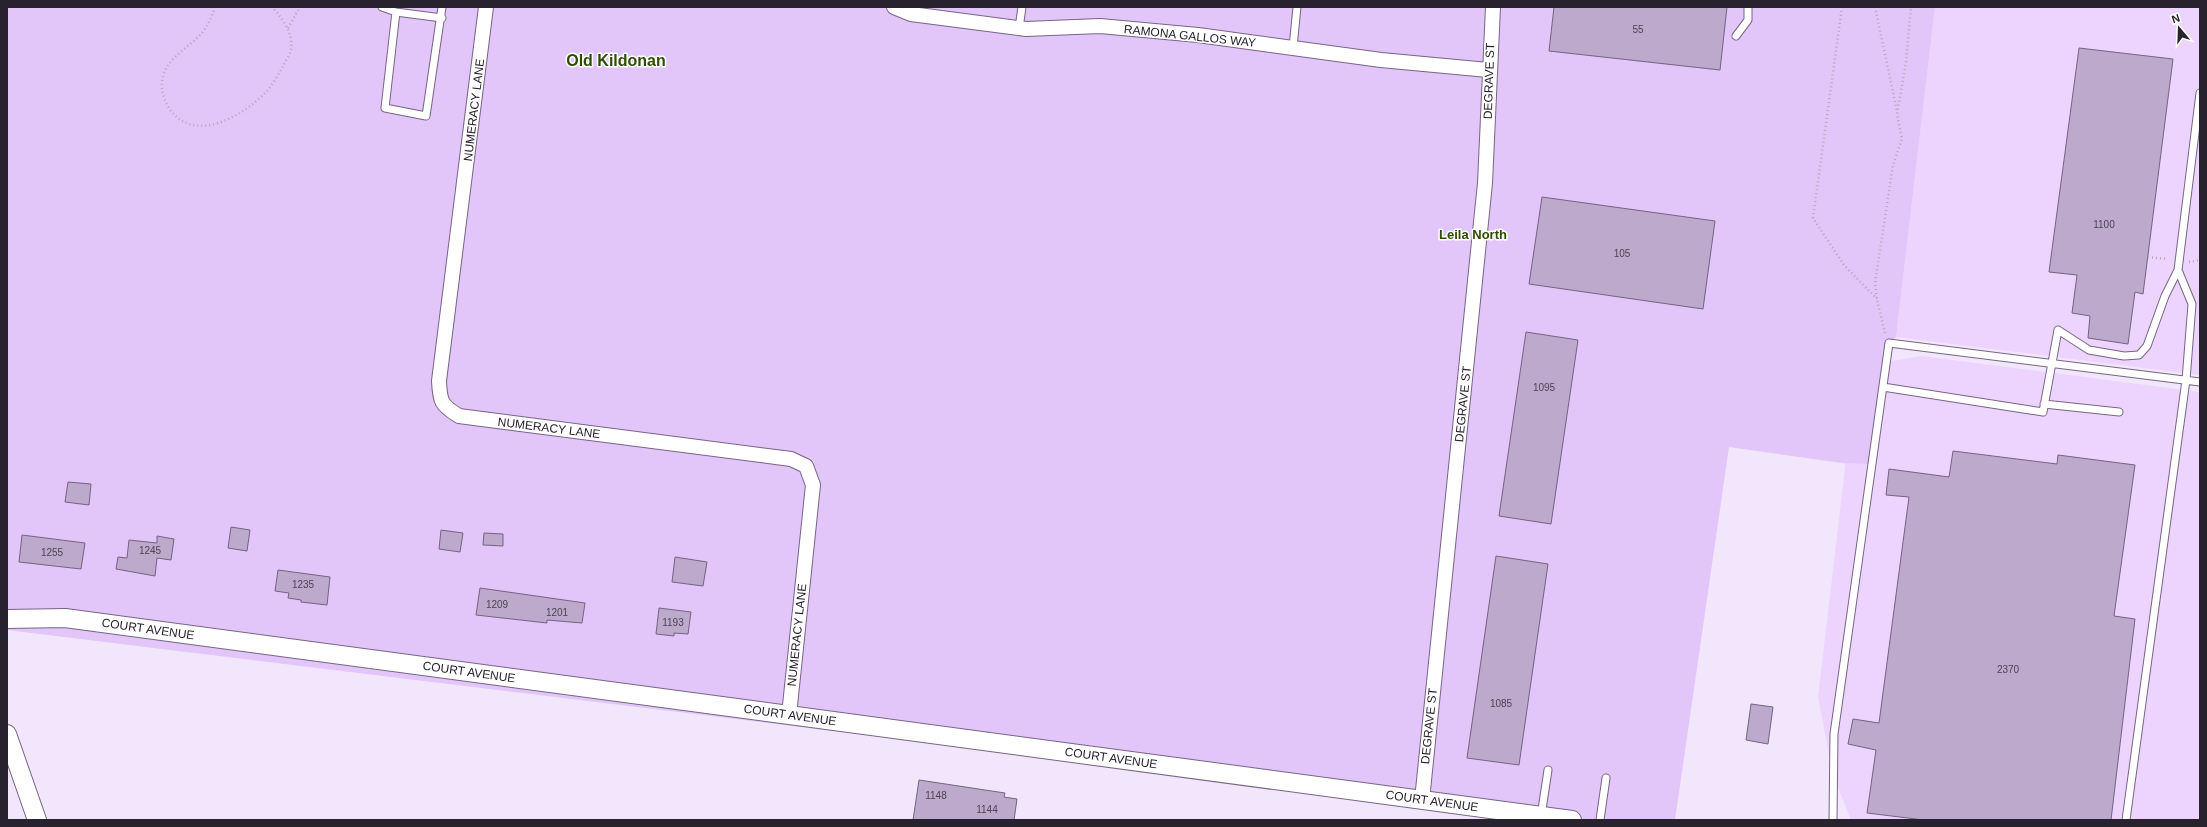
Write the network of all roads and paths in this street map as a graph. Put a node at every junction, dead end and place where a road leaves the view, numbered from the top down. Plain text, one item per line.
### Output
1 (216, 7) edge
2 (272, 7) edge
3 (300, 7) edge
4 (382, 7) edge
5 (442, 7) edge
6 (486, 7) edge
7 (894, 7) edge
8 (1022, 7) edge
9 (1297, 7) edge
10 (1492, 7) edge
11 (1748, 7) edge
12 (1842, 7) edge
13 (1875, 7) edge
14 (1911, 7) edge
15 (396, 12) junction
16 (931, 12) edge
17 (442, 18) junction
18 (1019, 28) junction
19 (288, 29) junction
20 (1736, 36) dead end
21 (1293, 47) junction
22 (1488, 70) junction
23 (2200, 93) edge
24 (1897, 114) junction
25 (2178, 270) junction
26 (1877, 300) junction
27 (1889, 343) junction
28 (2051, 363) junction
29 (2186, 380) junction
30 (2200, 382) edge
31 (1883, 387) junction
32 (2044, 404) junction
33 (2119, 412) dead end
34 (7, 619) edge
35 (789, 715) junction
36 (7, 734) edge
37 (1548, 770) dead end
38 (1606, 778) dead end
39 (1422, 800) junction
40 (1541, 816) junction
41 (37, 820) edge
42 (1572, 820) edge
43 (1600, 820) edge
44 (1833, 820) edge
45 (2126, 820) edge

1 - 19 path
2 - 19 path
3 - 19 path
4 - 15 lane
5 - 17 lane
6 - 35 street, NUMERACY LANE
7 - 16 street, RAMONA GALLOS WAY
8 - 18 lane
9 - 21 lane
10 - 22 street, DEGRAVE ST
11 - 20 lane
12 - 26 path
13 - 24 path
14 - 24 path
15 - 17 lane
15 - 17 lane
16 - 18 street, RAMONA GALLOS WAY
18 - 21 street, RAMONA GALLOS WAY
21 - 22 street, RAMONA GALLOS WAY
22 - 39 street, DEGRAVE ST
23 - 25 lane
24 - 26 path
25 - 28 lane
25 - 29 lane
26 - 27 path
27 - 28 lane
27 - 31 lane
28 - 29 lane
28 - 32 lane
29 - 30 lane
29 - 45 lane
31 - 32 lane
31 - 44 lane
32 - 33 lane
34 - 35 street, COURT AVENUE
35 - 39 street, COURT AVENUE
36 - 41 street
37 - 40 lane
38 - 43 lane
39 - 40 street, COURT AVENUE
40 - 42 street, COURT AVENUE

